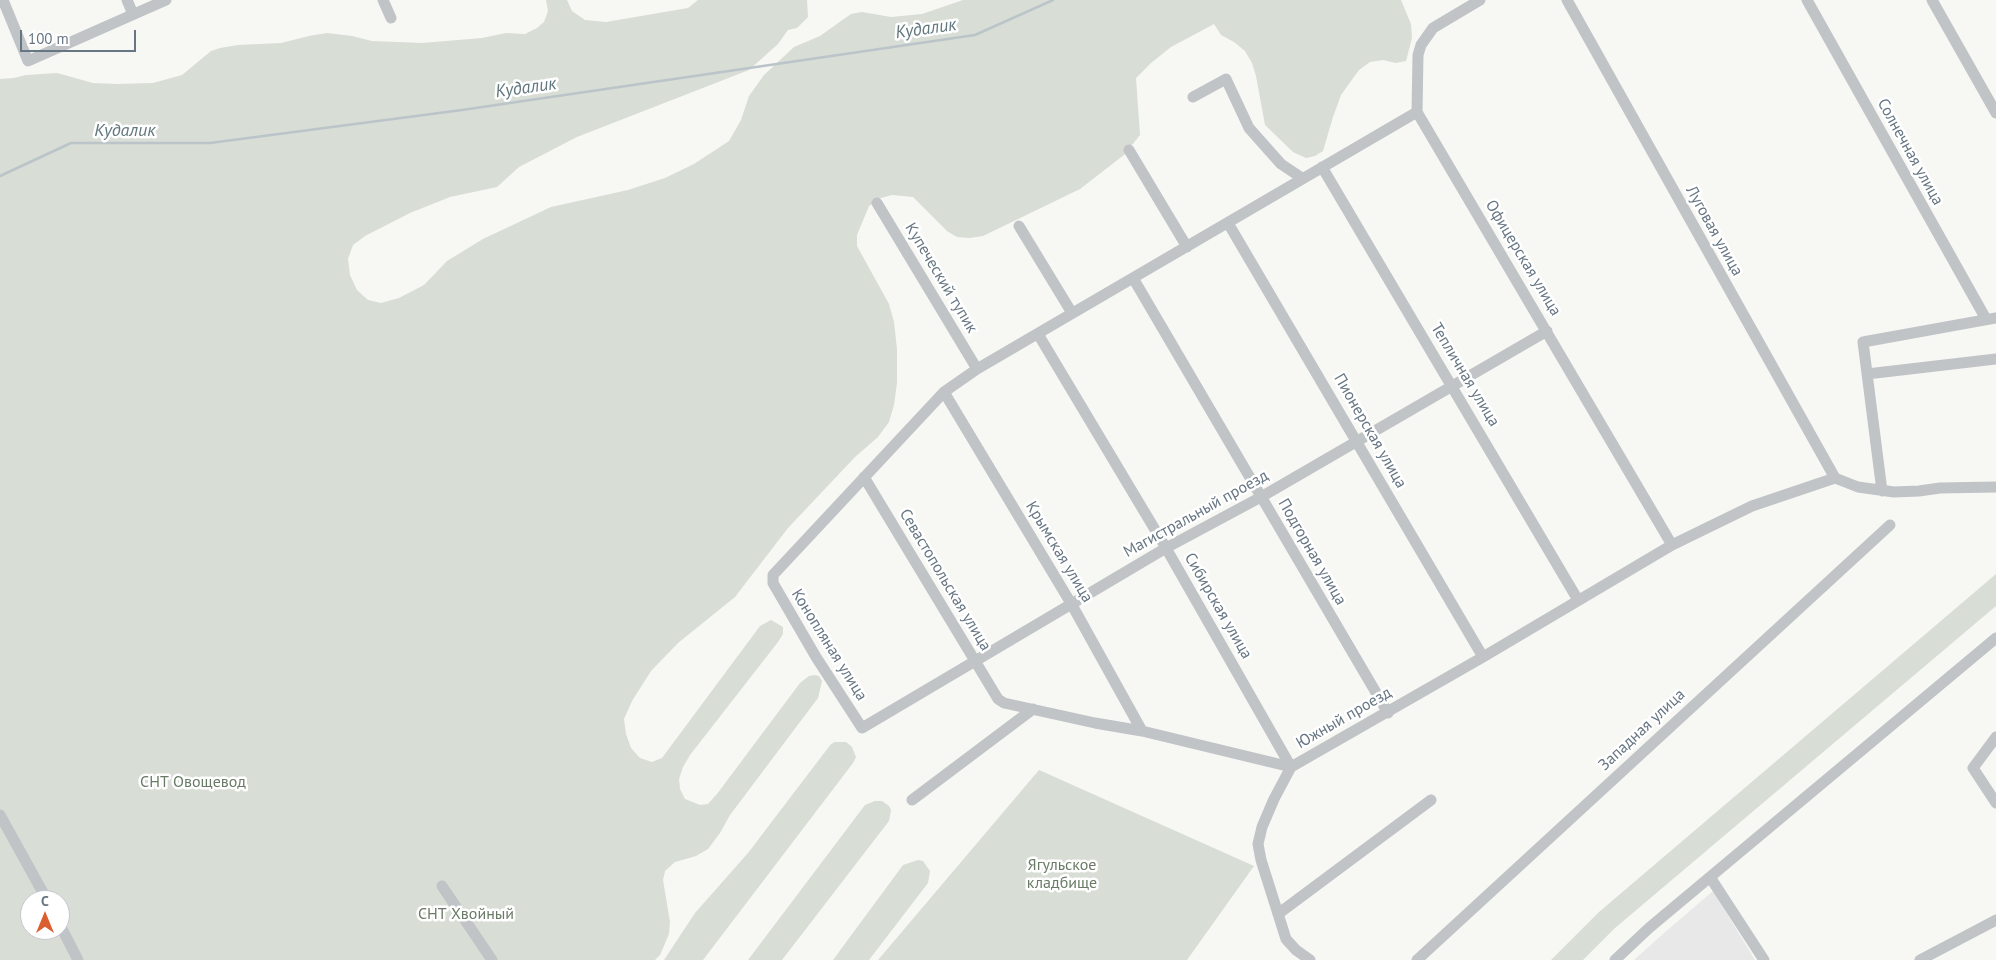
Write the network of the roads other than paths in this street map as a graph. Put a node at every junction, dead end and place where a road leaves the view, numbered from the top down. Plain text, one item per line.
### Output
1 (3, 0) edge
2 (127, 0) edge
3 (166, 0) edge
4 (384, 0) edge
5 (1480, 0) edge
6 (1566, 0) edge
7 (1807, 0) edge
8 (1932, 0) edge
9 (134, 14) junction
10 (391, 18) dead end
11 (1193, 97) dead end
12 (1417, 112) junction
13 (1996, 114) edge
14 (1129, 150) dead end
15 (1322, 167) junction
16 (1302, 178) junction
17 (877, 203) dead end
18 (1228, 223) junction
19 (1019, 226) dead end
20 (1187, 247) junction
21 (1133, 278) junction
22 (1072, 313) junction
23 (1991, 318) edge
24 (1547, 331) junction
25 (1038, 334) junction
26 (1996, 359) edge
27 (977, 369) junction
28 (1867, 374) junction
29 (1452, 385) junction
30 (944, 392) junction
31 (1356, 440) junction
32 (864, 477) junction
33 (1835, 478) junction
34 (1996, 487) edge
35 (1882, 491) junction
36 (1261, 496) junction
37 (1890, 525) dead end
38 (1672, 545) junction
39 (1166, 548) junction
40 (1578, 600) junction
41 (1072, 605) junction
42 (1996, 638) edge
43 (1483, 657) junction
44 (975, 663) junction
45 (998, 699) joint
46 (1033, 709) junction
47 (1388, 713) junction
48 (862, 728) joint
49 (1142, 731) junction
50 (1996, 737) edge
51 (1290, 767) junction
52 (912, 800) dead end
53 (1431, 800) dead end
54 (1996, 803) edge
55 (0, 815) edge
56 (1710, 877) junction
57 (442, 886) dead end
58 (41, 890) edge
59 (1278, 914) junction
60 (1996, 920) edge
61 (68, 940) edge
62 (78, 960) edge
63 (492, 960) edge
64 (1310, 960) edge
65 (1417, 960) edge
66 (1615, 960) edge
67 (1764, 960) edge
68 (1920, 960) edge

1 - 9 street
2 - 9 street
3 - 9 street
4 - 10 street
5 - 12 street
6 - 33 street, Луговая улица
7 - 23 street, Солнечная улица
8 - 13 street
11 - 16 street
12 - 15 street
12 - 24 street, Офицерская улица
14 - 20 street
15 - 16 street
15 - 29 street, Тепличная улица
16 - 18 street
17 - 27 street, Купеческий тупик
18 - 20 street
18 - 31 street, Пионерская улица
19 - 22 street
20 - 21 street
21 - 22 street
21 - 36 street, Подгорная улица
22 - 25 street
23 - 28 street
24 - 29 street, Магистральный проезд
24 - 38 street, Офицерская улица
25 - 27 street
25 - 39 street, Сибирская улица
26 - 28 street
27 - 30 street
28 - 35 street
29 - 31 street, Магистральный проезд
29 - 40 street, Тепличная улица
30 - 32 street
30 - 41 street, Крымская улица
31 - 36 street, Магистральный проезд
31 - 43 street, Пионерская улица
32 - 44 street, Севастопольская улица
32 - 48 street, Конопляная улица
33 - 35 street
33 - 38 street, Южный проезд
34 - 35 street
36 - 39 street, Магистральный проезд
36 - 47 street, Подгорная улица
37 - 65 street, Западная улица
38 - 40 street, Южный проезд
39 - 41 street, Магистральный проезд
39 - 51 street, Сибирская улица
40 - 43 street, Южный проезд
41 - 44 street, Магистральный проезд
41 - 49 street, Крымская улица
42 - 56 street
43 - 47 street, Южный проезд
44 - 45 street, Севастопольская улица
44 - 48 street, Магистральный проезд
45 - 46 street, Южный проезд
46 - 49 street, Южный проезд
46 - 52 street
47 - 51 street, Южный проезд
49 - 51 street, Южный проезд
50 - 54 street
51 - 59 street
53 - 59 street
55 - 58 street
56 - 66 street
56 - 67 street
57 - 63 street
59 - 64 street
60 - 68 street
61 - 62 street

